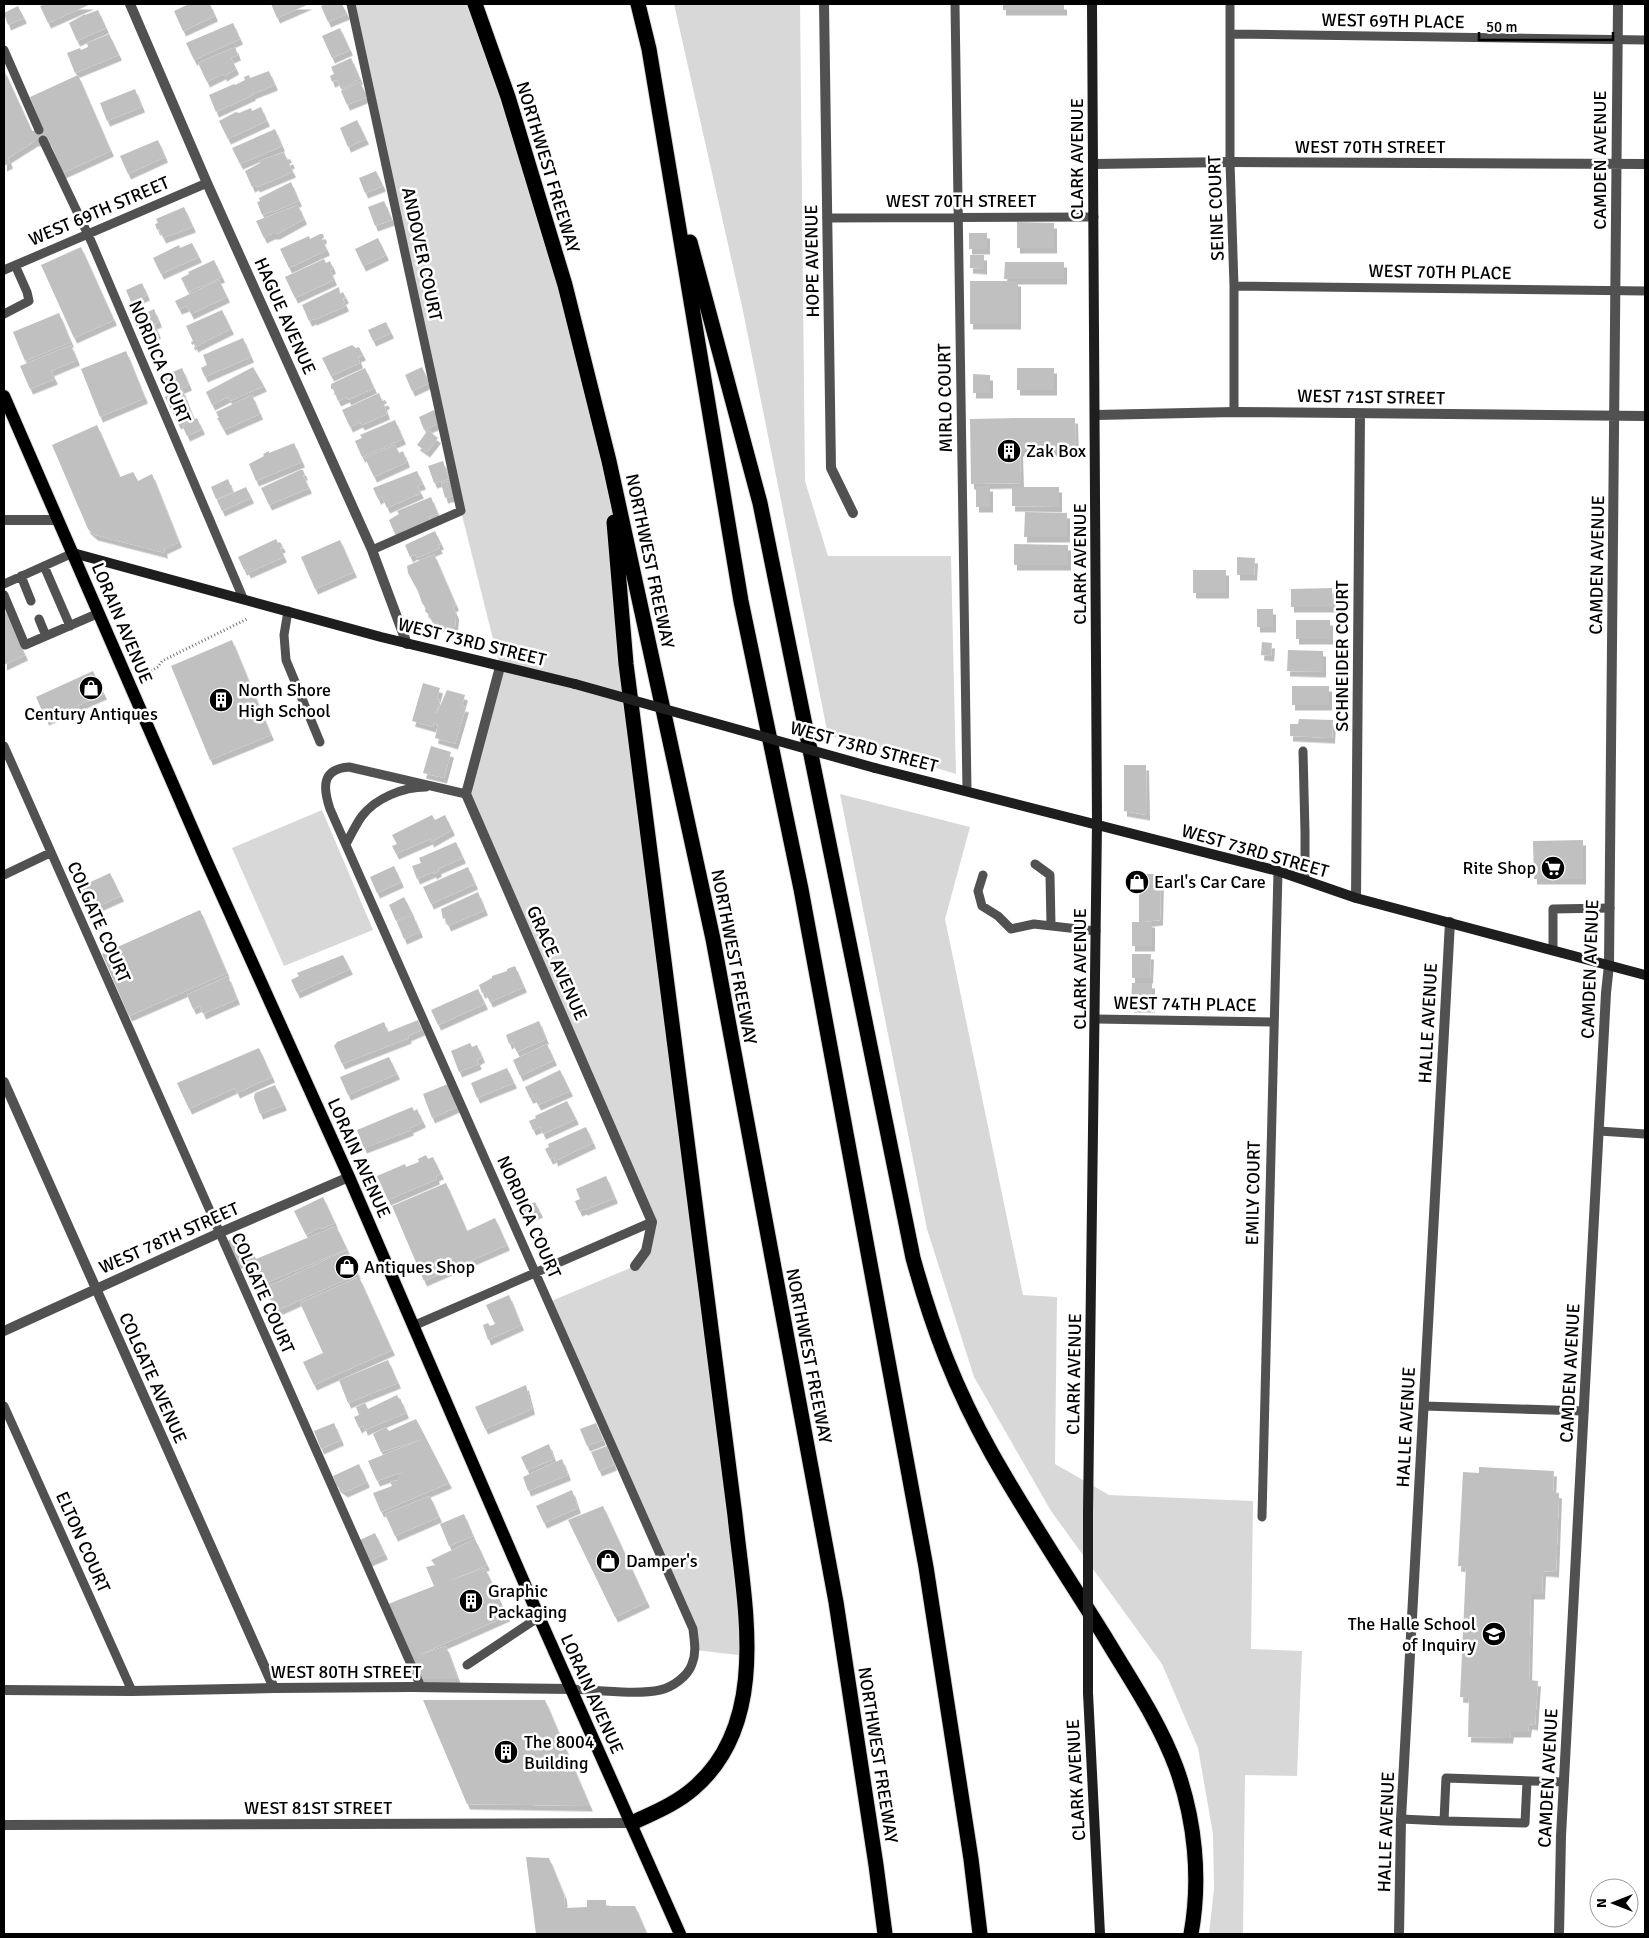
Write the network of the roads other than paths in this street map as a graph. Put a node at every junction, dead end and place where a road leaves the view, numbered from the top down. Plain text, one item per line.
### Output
1 (130, 4) edge
2 (352, 4) edge
3 (475, 4) edge
4 (638, 4) edge
5 (824, 4) edge
6 (955, 4) edge
7 (1092, 4) edge
8 (1230, 4) edge
9 (1618, 4) edge
10 (1230, 34) junction
11 (1618, 40) junction
12 (1645, 40) edge
13 (4, 50) edge
14 (39, 130) dead end
15 (43, 140) dead end
16 (667, 158) junction
17 (1230, 162) junction
18 (1094, 164) junction
19 (1616, 164) junction
20 (1645, 164) edge
21 (207, 183) junction
22 (958, 216) junction
23 (1094, 217) junction
24 (827, 218) junction
25 (88, 234) junction
26 (15, 265) junction
27 (4, 270) edge
28 (1234, 286) junction
29 (1616, 290) junction
30 (1645, 291) edge
31 (4, 314) edge
32 (4, 396) edge
33 (1234, 412) junction
34 (1360, 414) junction
35 (1096, 415) junction
36 (1614, 415) junction
37 (1645, 416) edge
38 (609, 461) junction
39 (853, 513) dead end
40 (4, 520) edge
41 (57, 520) junction
42 (372, 550) junction
43 (73, 553) junction
44 (44, 566) junction
45 (21, 576) junction
46 (4, 584) edge
47 (4, 595) edge
48 (243, 598) junction
49 (31, 601) dead end
50 (288, 611) junction
51 (99, 613) junction
52 (39, 619) dead end
53 (70, 626) junction
54 (46, 636) junction
55 (407, 644) junction
56 (500, 667) junction
57 (320, 742) dead end
58 (4, 746) edge
59 (1303, 751) dead end
60 (443, 788) junction
61 (968, 791) junction
62 (466, 794) junction
63 (1097, 824) junction
64 (346, 844) junction
65 (50, 854) junction
66 (1035, 864) dead end
67 (1278, 871) junction
68 (4, 875) edge
69 (983, 875) dead end
70 (1305, 880) junction
71 (1356, 898) junction
72 (1610, 908) junction
73 (1450, 922) junction
74 (1050, 925) junction
75 (1096, 931) junction
76 (1553, 950) junction
77 (1609, 965) junction
78 (1645, 974) edge
79 (1096, 1019) junction
80 (1274, 1022) junction
81 (4, 1082) edge
82 (1599, 1131) junction
83 (1645, 1134) edge
84 (349, 1177) junction
85 (652, 1222) junction
86 (219, 1233) junction
87 (635, 1266) dead end
88 (536, 1273) junction
89 (96, 1289) junction
90 (413, 1326) junction
91 (4, 1331) edge
92 (4, 1406) edge
93 (1424, 1406) junction
94 (1584, 1411) junction
95 (1262, 1517) dead end
96 (539, 1617) junction
97 (467, 1665) dead end
98 (685, 1676) joint
99 (274, 1688) junction
100 (421, 1688) junction
101 (4, 1690) edge
102 (571, 1690) junction
103 (132, 1691) junction
104 (1527, 1781) junction
105 (1564, 1782) junction
106 (1401, 1819) junction
107 (1444, 1821) junction
108 (632, 1823) junction
109 (4, 1825) edge
110 (680, 1934) edge
111 (885, 1934) edge
112 (980, 1934) edge
113 (1100, 1934) edge
114 (1191, 1934) edge
115 (1399, 1934) edge
116 (1559, 1934) edge

1 - 21 street, HAGUE AVENUE
2 - 42 lane, ANDOVER COURT
3 - 38 highway, NORTHWEST FREEWAY
4 - 16 highway
5 - 24 street, HOPE AVENUE
6 - 22 lane, MIRLO COURT
7 - 18 street, CLARK AVENUE
8 - 10 lane, SEINE COURT
9 - 11 street, CAMDEN AVENUE
10 - 11 lane, WEST 69TH PLACE
10 - 17 lane, SEINE COURT
11 - 12 lane, WEST 69TH PLACE
11 - 19 street, CAMDEN AVENUE
13 - 14 lane
15 - 25 lane, NORDICA COURT
16 - 112 highway
16 - 114 highway
17 - 18 street, WEST 70TH STREET
17 - 19 street, WEST 70TH STREET
17 - 28 lane, SEINE COURT
18 - 23 street, CLARK AVENUE
19 - 20 street, WEST 70TH STREET
19 - 29 street, CAMDEN AVENUE
21 - 25 lane, WEST 69TH STREET
21 - 42 street, HAGUE AVENUE
22 - 23 lane, WEST 70TH STREET
22 - 24 lane, WEST 70TH STREET
22 - 61 lane, MIRLO COURT
23 - 35 street, CLARK AVENUE
24 - 39 street, HOPE AVENUE
25 - 26 lane, WEST 69TH STREET
25 - 48 lane, NORDICA COURT
26 - 27 lane, WEST 69TH STREET
26 - 31 lane
28 - 29 lane, WEST 70TH PLACE
28 - 33 lane, SEINE COURT
29 - 30 lane, WEST 70TH PLACE
29 - 36 street, CAMDEN AVENUE
32 - 41 main road, LORAIN AVENUE
33 - 34 street, WEST 71ST STREET
33 - 35 street, WEST 71ST STREET
34 - 36 street, WEST 71ST STREET
34 - 71 street, SCHNEIDER COURT
35 - 63 street, CLARK AVENUE
36 - 37 street, WEST 71ST STREET
36 - 72 street, CAMDEN AVENUE
38 - 108 highway
38 - 111 highway, NORTHWEST FREEWAY
40 - 41 street
41 - 43 main road, LORAIN AVENUE
42 - 55 street, HAGUE AVENUE
43 - 44 lane
43 - 48 street, WEST 73RD STREET
43 - 51 main road, LORAIN AVENUE
44 - 45 lane
44 - 53 lane
45 - 46 lane
45 - 49 lane
47 - 54 lane
48 - 50 street, WEST 73RD STREET
50 - 55 street, WEST 73RD STREET
50 - 57 lane
51 - 53 lane
51 - 84 main road, LORAIN AVENUE
52 - 54 lane
53 - 54 lane
55 - 56 street, WEST 73RD STREET
56 - 61 street, WEST 73RD STREET, bridge
56 - 62 street
58 - 65 lane, COLGATE COURT
59 - 70 lane
60 - 62 lane
60 - 64 lane
60 - 64 lane, NORDICA COURT
61 - 63 street, WEST 73RD STREET
62 - 85 street, GRACE AVENUE
63 - 67 street, WEST 73RD STREET
63 - 75 street, CLARK AVENUE
64 - 88 lane, NORDICA COURT
65 - 68 lane
65 - 86 lane, COLGATE COURT
66 - 74 lane
67 - 70 street, WEST 73RD STREET
67 - 80 lane, EMILY COURT
69 - 74 lane
70 - 71 street, WEST 73RD STREET
71 - 73 street, WEST 73RD STREET
72 - 76 lane
72 - 77 street, CAMDEN AVENUE
73 - 76 street, WEST 73RD STREET
73 - 93 street, HALLE AVENUE
74 - 75 lane
75 - 79 street, CLARK AVENUE
76 - 77 street, WEST 73RD STREET
77 - 78 street, WEST 73RD STREET
77 - 82 street, CAMDEN AVENUE
79 - 80 lane, WEST 74TH PLACE
79 - 113 street, CLARK AVENUE, bridge
80 - 95 lane, EMILY COURT
81 - 89 street, COLGATE AVENUE
82 - 83 lane
82 - 94 street, CAMDEN AVENUE
84 - 86 street, WEST 78TH STREET
84 - 90 main road, LORAIN AVENUE
85 - 87 street
85 - 88 lane
86 - 89 street, WEST 78TH STREET
86 - 100 lane, COLGATE COURT
88 - 90 lane
88 - 98 lane, NORDICA COURT
89 - 91 street, WEST 78TH STREET
89 - 99 street, COLGATE AVENUE
90 - 96 main road, LORAIN AVENUE
92 - 103 lane, ELTON COURT
93 - 94 lane
93 - 106 street, HALLE AVENUE
94 - 105 street, CAMDEN AVENUE
96 - 97 lane
96 - 102 main road, LORAIN AVENUE
98 - 102 lane, WEST 80TH STREET
99 - 100 street, WEST 80TH STREET
99 - 103 street, WEST 80TH STREET
100 - 102 street, WEST 80TH STREET
101 - 103 street, WEST 80TH STREET
102 - 108 main road, LORAIN AVENUE
104 - 105 lane
104 - 107 lane
104 - 107 lane
105 - 116 street, CAMDEN AVENUE
106 - 107 lane
106 - 115 street, HALLE AVENUE
108 - 109 street, WEST 81ST STREET
108 - 110 main road, LORAIN AVENUE

